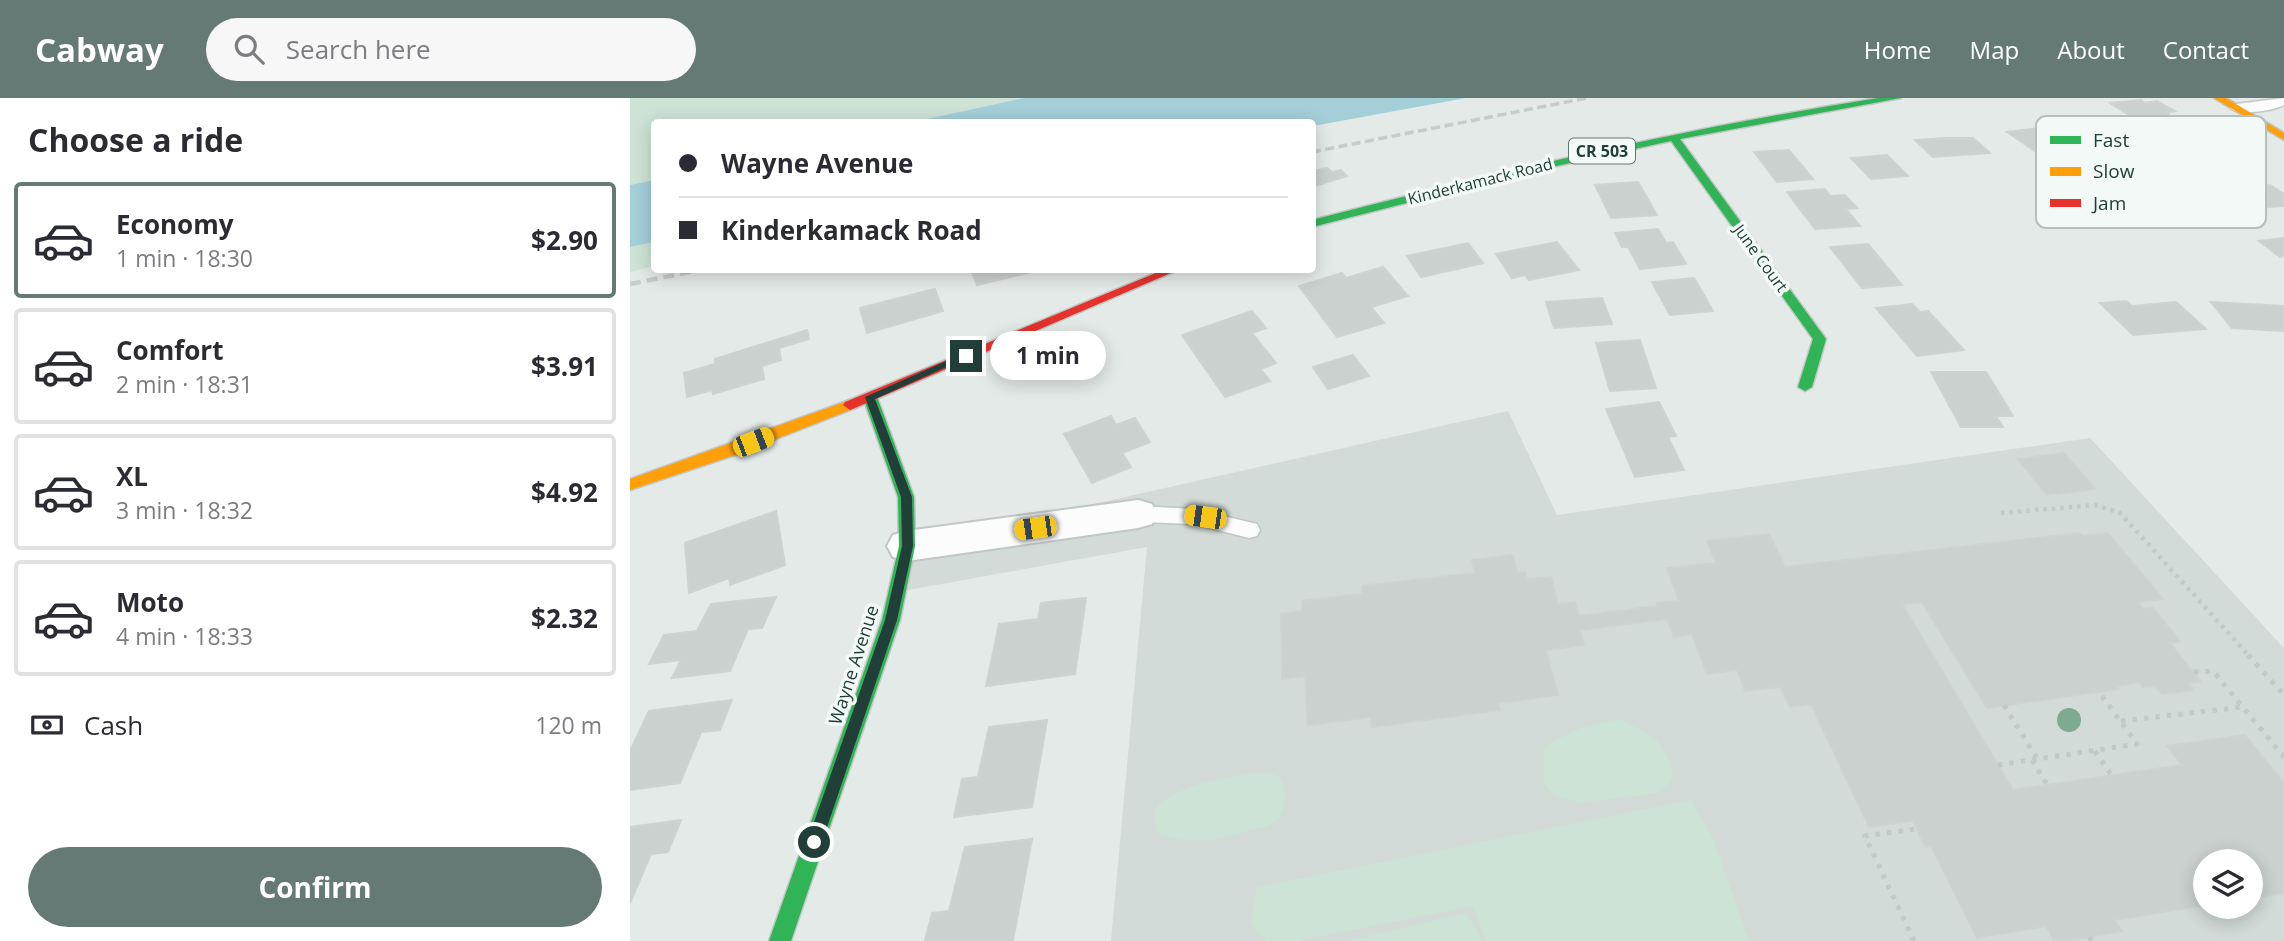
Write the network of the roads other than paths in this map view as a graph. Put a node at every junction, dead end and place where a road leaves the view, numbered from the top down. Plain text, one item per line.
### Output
1 (1896, 98) edge
2 (2219, 98) edge
3 (2284, 101) edge
4 (2236, 108) junction
5 (2249, 116) edge
6 (2266, 126) edge
7 (1673, 136) junction
8 (2284, 137) edge
9 (1316, 223) edge
10 (1165, 273) edge
11 (1805, 387) dead end
12 (870, 397) junction
13 (630, 485) edge
14 (1138, 514) joint
15 (1249, 530) dead end
16 (907, 546) junction
17 (780, 941) edge

1 - 7 main road, Kinderkamack Road / CR 503
2 - 4 main road
3 - 4 lane
4 - 5 main road
6 - 8 main road
7 - 9 main road, Kinderkamack Road / CR 503
7 - 11 main road, June Court
10 - 12 main road
12 - 13 main road
12 - 16 main road, Wayne Avenue
14 - 15 lane
14 - 16 street
16 - 17 main road, Wayne Avenue

